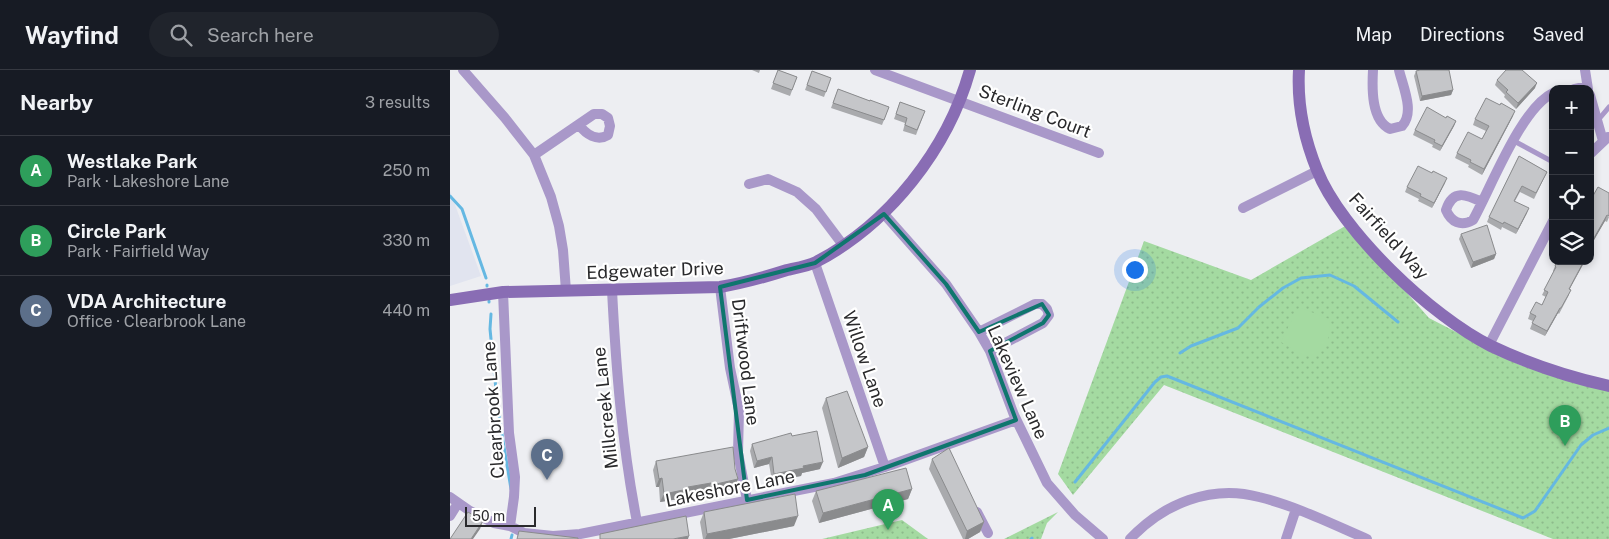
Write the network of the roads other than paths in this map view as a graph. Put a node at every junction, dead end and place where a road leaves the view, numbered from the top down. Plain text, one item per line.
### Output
1 (463, 70) edge
2 (875, 70) edge
3 (970, 70) edge
4 (1299, 70) edge
5 (1373, 70) edge
6 (1399, 70) edge
7 (1585, 70) edge
8 (1588, 85) edge
9 (1549, 94) edge
10 (960, 100) junction
11 (1594, 106) edge
12 (1609, 107) edge
13 (1598, 119) junction
14 (578, 125) dead end
15 (1606, 139) edge
16 (1514, 142) junction
17 (1594, 150) edge
18 (1099, 153) dead end
19 (534, 155) junction
20 (1549, 160) edge
21 (1317, 171) junction
22 (749, 184) dead end
23 (1482, 202) dead end
24 (1243, 208) dead end
25 (884, 214) junction
26 (1549, 229) edge
27 (842, 245) junction
28 (815, 263) junction
29 (720, 287) junction
30 (612, 290) junction
31 (566, 291) junction
32 (503, 292) junction
33 (450, 300) edge
34 (979, 332) junction
35 (1489, 345) junction
36 (990, 351) junction
37 (1609, 386) edge
38 (1016, 420) junction
39 (885, 467) junction
40 (454, 500) edge
41 (747, 500) junction
42 (974, 504) edge
43 (1296, 509) junction
44 (450, 516) edge
45 (637, 522) junction
46 (510, 526) junction
47 (988, 533) dead end
48 (1103, 539) edge
49 (1130, 539) edge
50 (1286, 539) edge
51 (1366, 539) edge

1 - 19 street
2 - 10 street, Sterling Court
3 - 10 street, Edgewater Drive
4 - 21 street, Fairfield Way
5 - 6 street
7 - 8 street
9 - 16 street
10 - 18 street, Sterling Court
10 - 25 street, Edgewater Drive
11 - 13 street
12 - 13 lane
13 - 15 street
14 - 19 street
15 - 17 street
16 - 20 lane
16 - 23 street
19 - 31 street
21 - 24 street
21 - 35 street, Fairfield Way
22 - 27 street
25 - 27 street, Edgewater Drive
25 - 34 street, Lakeview Lane
26 - 35 street
27 - 28 street, Edgewater Drive
28 - 29 street, Edgewater Drive
28 - 39 street, Willow Lane
29 - 30 street, Edgewater Drive
29 - 41 street, Driftwood Lane
30 - 31 street, Edgewater Drive
30 - 45 street, Millcreek Lane
31 - 32 street, Edgewater Drive
32 - 33 street, Edgewater Drive
32 - 46 street, Clearbrook Lane
34 - 36 street, Lakeview Lane
34 - 36 street
35 - 37 street, Fairfield Way
36 - 38 street, Lakeview Lane
38 - 39 street, Lakeshore Lane
38 - 48 street, Lakeview Lane
39 - 41 street, Lakeshore Lane
40 - 44 street
40 - 46 street, Lakeshore Lane
41 - 45 street, Lakeshore Lane
42 - 47 street
43 - 49 street
43 - 50 street
43 - 51 street
45 - 46 street, Lakeshore Lane

